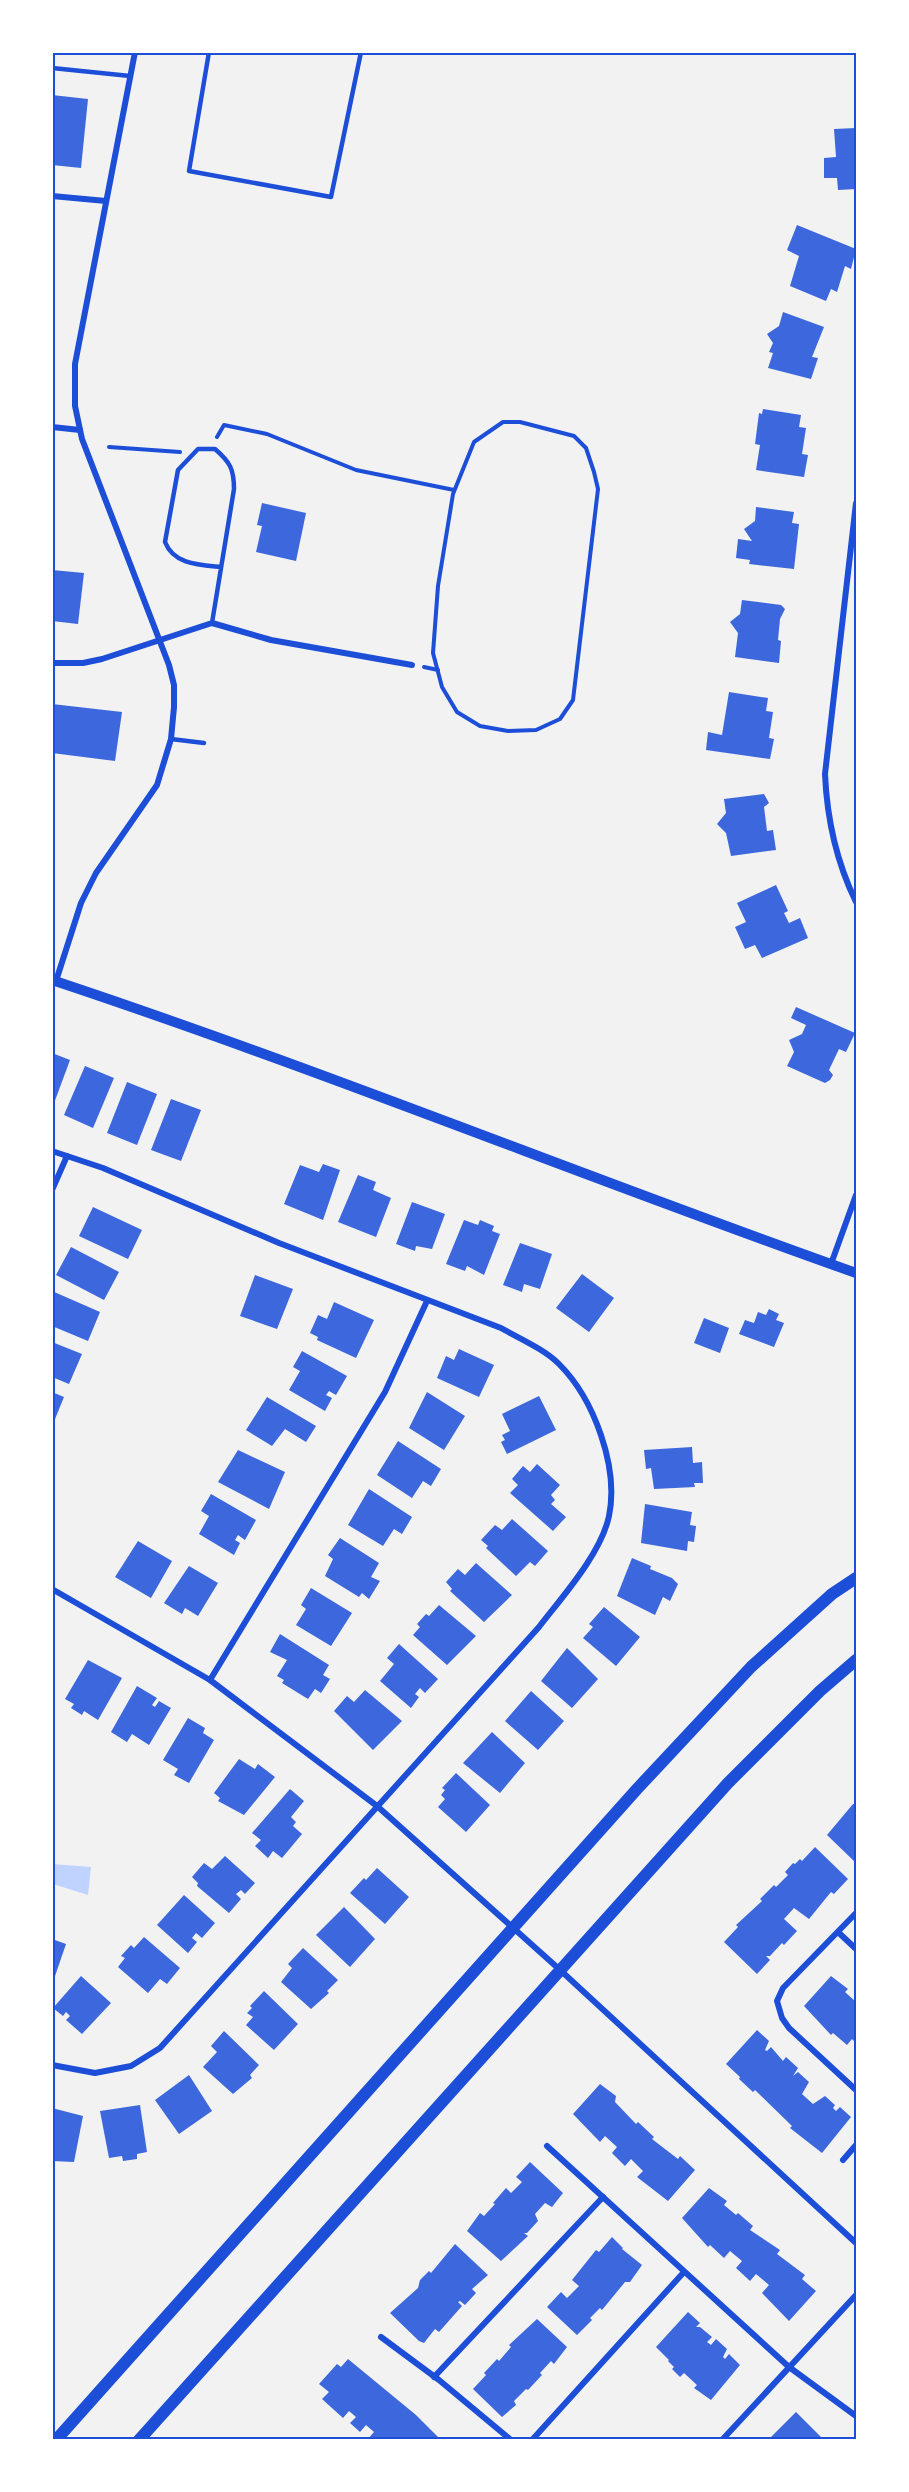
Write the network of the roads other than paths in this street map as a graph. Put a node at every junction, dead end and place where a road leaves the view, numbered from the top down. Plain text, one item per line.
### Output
1 (135, 52) edge
2 (209, 52) edge
3 (362, 52) edge
4 (52, 68) edge
5 (130, 76) junction
6 (52, 196) edge
7 (106, 201) junction
8 (52, 427) edge
9 (80, 430) junction
10 (856, 503) edge
11 (221, 567) junction
12 (212, 623) junction
13 (160, 640) junction
14 (52, 663) edge
15 (411, 665) dead end
16 (171, 739) junction
17 (204, 743) dead end
18 (856, 902) edge
19 (54, 980) edge
20 (52, 1151) edge
21 (67, 1156) junction
22 (52, 1190) edge
23 (856, 1195) edge
24 (831, 1264) junction
25 (856, 1273) edge
26 (427, 1301) junction
27 (856, 1578) edge
28 (52, 1589) edge
29 (856, 1660) edge
30 (210, 1680) junction
31 (377, 1806) junction
32 (856, 1913) edge
33 (513, 1927) junction
34 (838, 1932) junction
35 (856, 1949) edge
36 (559, 1969) junction
37 (52, 2065) edge
38 (856, 2090) edge
39 (856, 2145) edge
40 (547, 2146) dead end
41 (843, 2160) dead end
42 (603, 2197) junction
43 (856, 2243) edge
44 (684, 2272) junction
45 (856, 2295) edge
46 (381, 2337) dead end
47 (789, 2367) junction
48 (434, 2377) junction
49 (856, 2416) edge
50 (56, 2439) edge
51 (139, 2439) edge
52 (511, 2439) edge
53 (532, 2439) edge
54 (722, 2439) edge

1 - 5 street
2 - 3 lane
4 - 5 lane
5 - 7 street
6 - 7 street
7 - 9 street
8 - 9 street
9 - 13 street
10 - 18 street
11 - 11 lane
11 - 12 lane
12 - 13 street
12 - 15 street
13 - 14 street
13 - 16 street
16 - 17 lane
16 - 19 street
19 - 24 street
20 - 21 street
21 - 22 street
21 - 26 street
23 - 24 street
24 - 25 street
26 - 30 street
26 - 31 street
27 - 33 main road
28 - 30 street
29 - 36 main road
30 - 31 street
31 - 33 street
31 - 37 street
32 - 34 street
33 - 36 street
33 - 50 main road
34 - 35 street
34 - 38 street
36 - 43 street
36 - 51 main road
39 - 41 street
40 - 42 street
42 - 44 street
42 - 48 street
44 - 47 street
44 - 53 street
45 - 47 street
46 - 48 street
47 - 49 street
47 - 54 street
48 - 52 street

